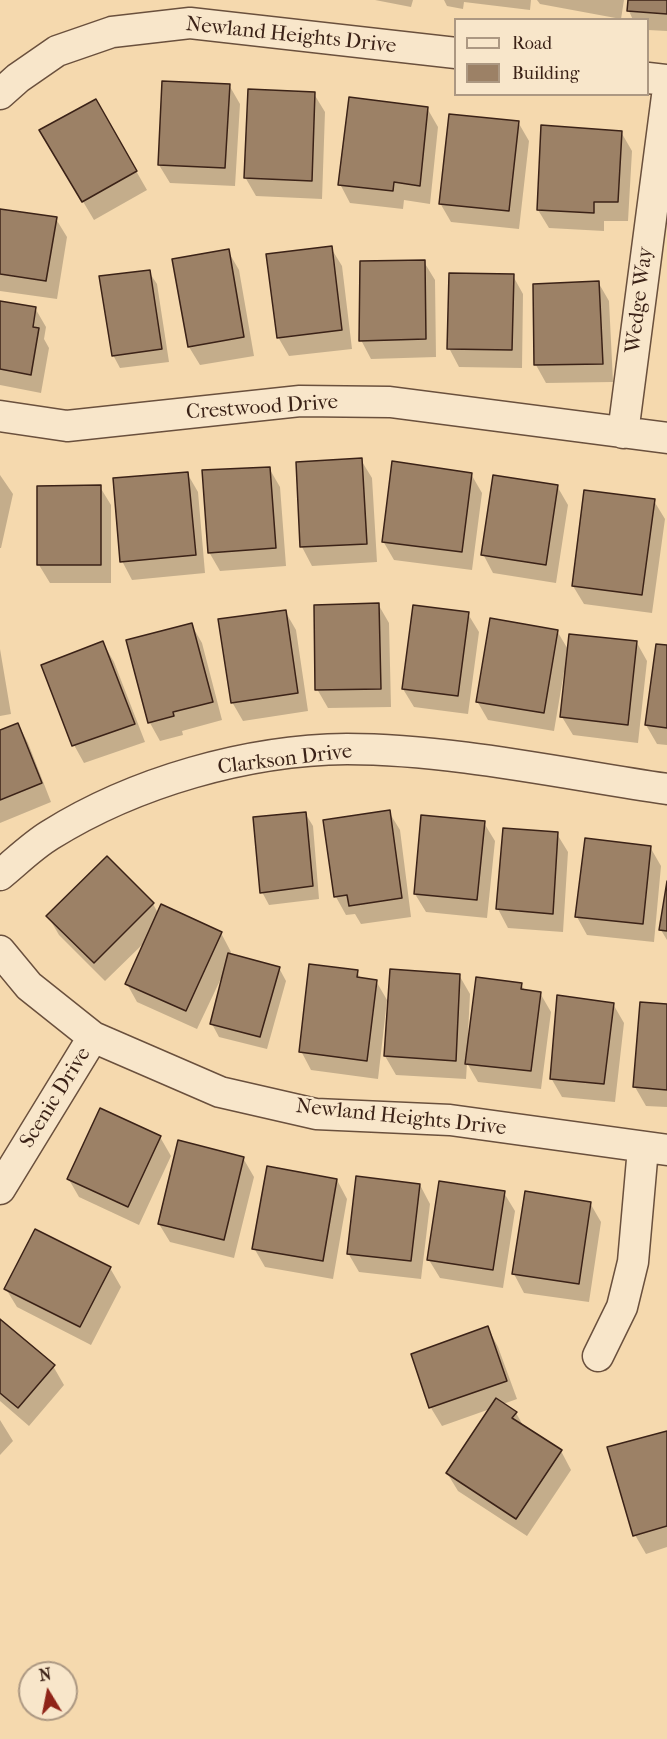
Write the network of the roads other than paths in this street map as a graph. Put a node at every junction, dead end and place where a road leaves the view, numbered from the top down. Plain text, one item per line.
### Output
1 (454, 53) edge
2 (649, 78) edge
3 (667, 80) edge
4 (0, 94) edge
5 (667, 96) edge
6 (0, 416) edge
7 (623, 433) junction
8 (667, 438) edge
9 (667, 789) edge
10 (0, 875) edge
11 (0, 951) edge
12 (93, 1037) junction
13 (655, 1149) edge
14 (0, 1189) edge
15 (598, 1356) dead end

1 - 4 street, Newland Heights Drive
2 - 3 street
5 - 7 street, Wedge Way
6 - 7 street, Crestwood Drive
7 - 8 street, Crestwood Drive
9 - 10 street, Clarkson Drive
11 - 12 street, Newland Heights Drive
12 - 13 street, Newland Heights Drive
12 - 14 street, Scenic Drive
13 - 15 street

